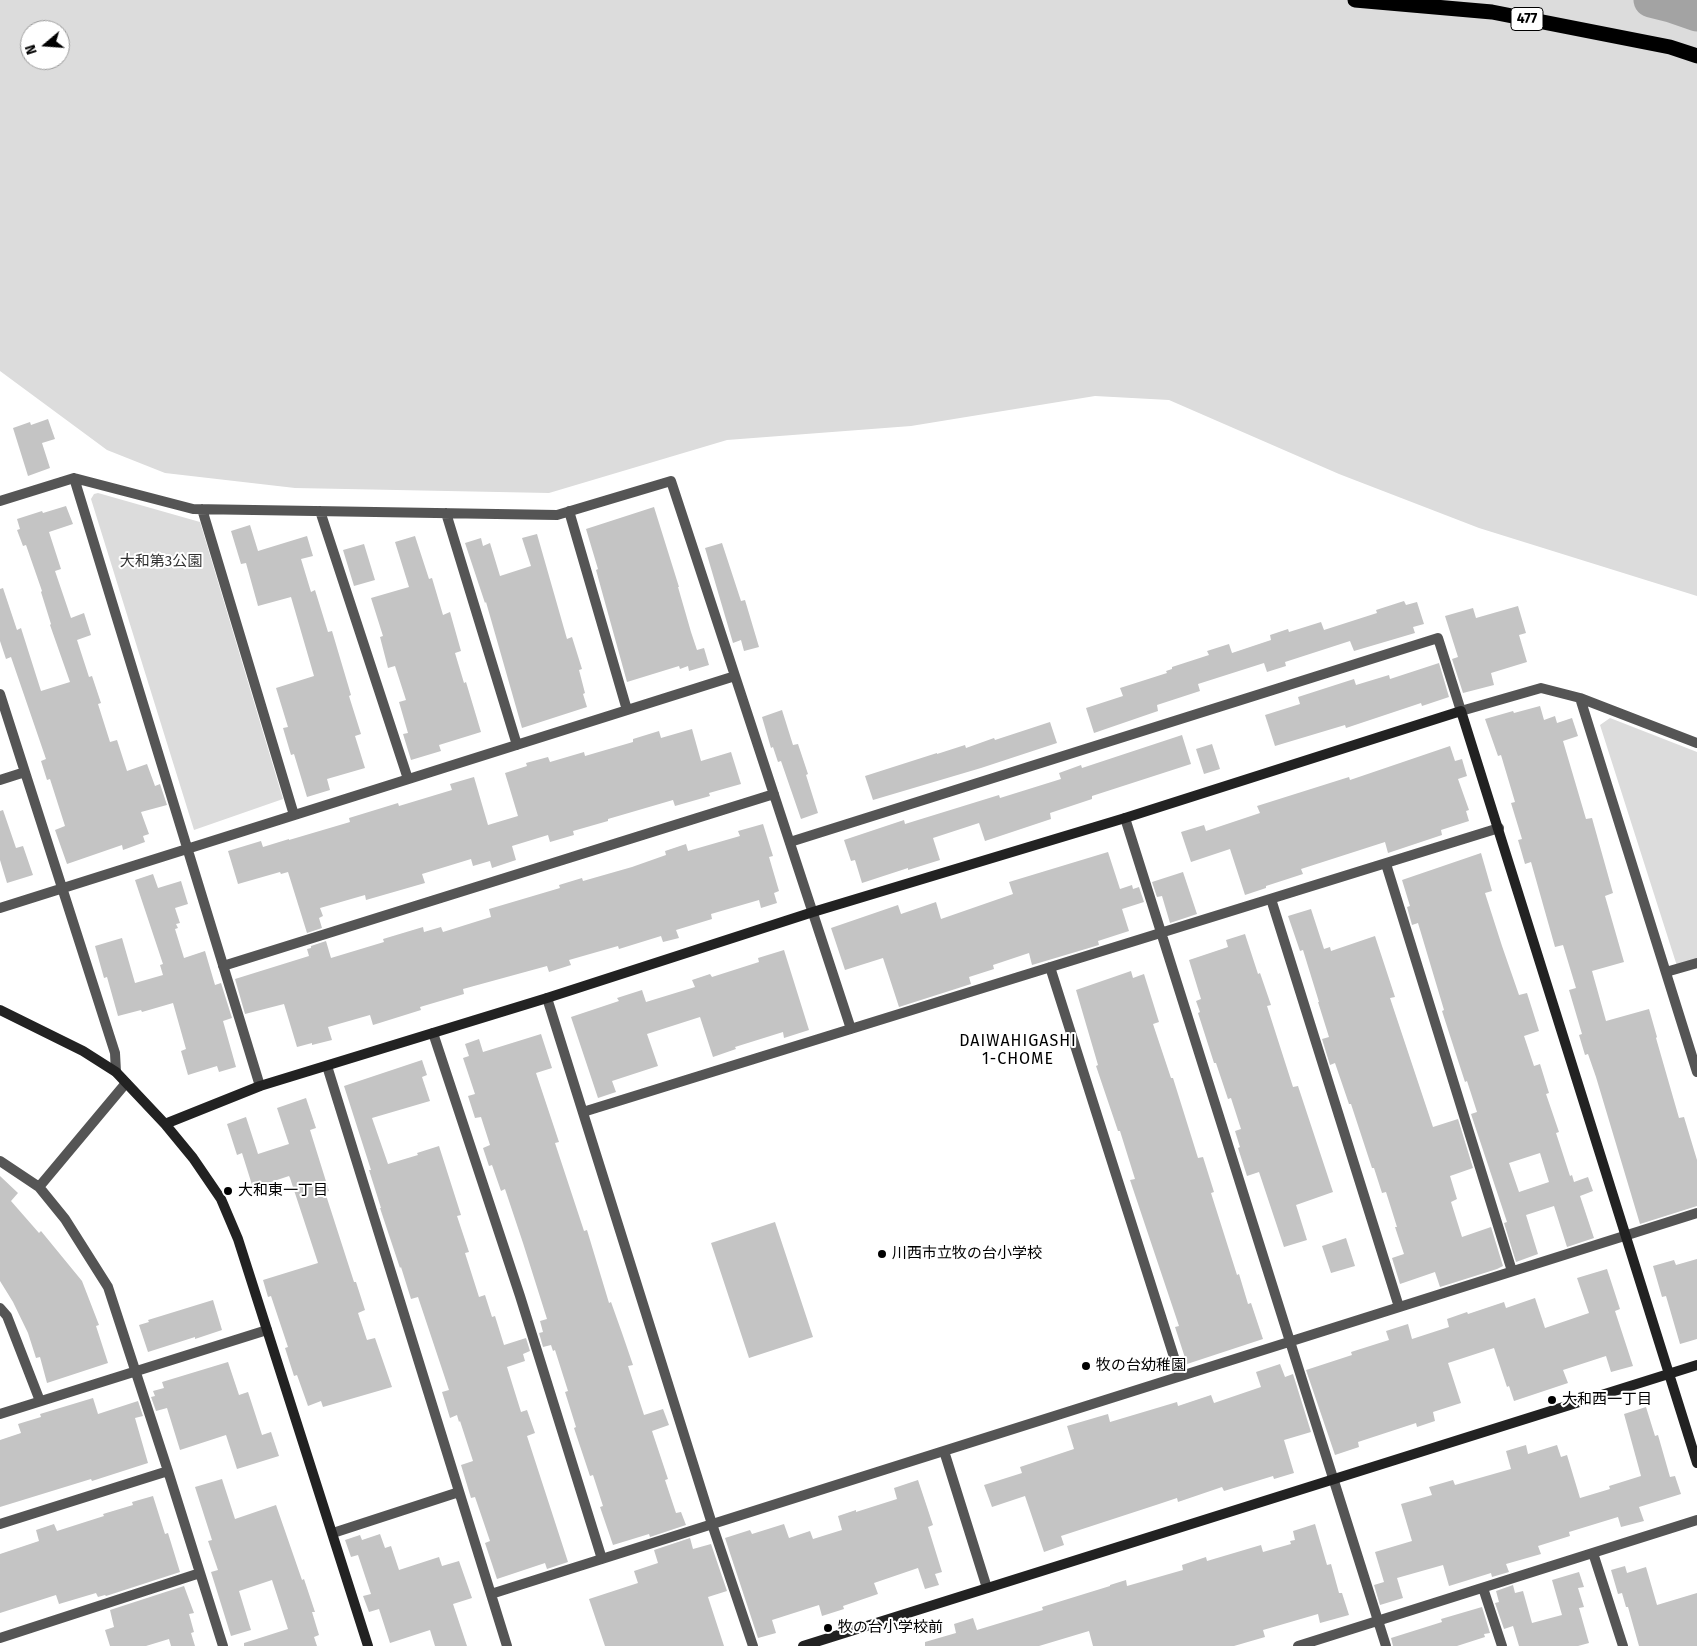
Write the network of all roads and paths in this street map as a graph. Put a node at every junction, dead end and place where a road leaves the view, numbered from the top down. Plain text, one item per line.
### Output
1 (1355, 0) edge
2 (1697, 56) edge
3 (74, 478) junction
4 (0, 501) edge
5 (202, 509) junction
6 (320, 511) junction
7 (569, 511) junction
8 (446, 513) junction
9 (735, 676) junction
10 (0, 694) edge
11 (1580, 698) junction
12 (627, 710) junction
13 (1461, 712) junction
14 (1697, 743) edge
15 (517, 745) junction
16 (25, 772) junction
17 (408, 779) junction
18 (0, 780) edge
19 (774, 794) junction
20 (294, 815) junction
21 (1125, 818) junction
22 (1498, 828) junction
23 (790, 842) junction
24 (187, 849) junction
25 (1386, 864) junction
26 (62, 888) junction
27 (1270, 899) junction
28 (0, 908) edge
29 (813, 912) junction
30 (1161, 933) junction
31 (1697, 963) edge
32 (223, 966) junction
33 (1050, 967) junction
34 (1666, 972) junction
35 (547, 998) junction
36 (0, 1010) edge
37 (851, 1029) junction
38 (433, 1033) junction
39 (327, 1066) junction
40 (116, 1072) junction
41 (1697, 1072) edge
42 (126, 1083) junction
43 (260, 1086) junction
44 (583, 1112) junction
45 (165, 1124) junction
46 (0, 1162) edge
47 (39, 1187) junction
48 (1697, 1213) edge
49 (1625, 1235) junction
50 (1512, 1271) junction
51 (1399, 1307) junction
52 (0, 1308) edge
53 (267, 1330) junction
54 (1290, 1341) junction
55 (1697, 1364) edge
56 (136, 1371) junction
57 (1669, 1374) junction
58 (1180, 1376) junction
59 (40, 1401) junction
60 (0, 1414) edge
61 (944, 1451) junction
62 (1697, 1463) edge
63 (168, 1471) junction
64 (1334, 1479) junction
65 (459, 1492) junction
66 (1697, 1520) edge
67 (0, 1524) edge
68 (712, 1524) junction
69 (332, 1532) junction
70 (1593, 1553) junction
71 (602, 1559) junction
72 (200, 1573) junction
73 (987, 1588) junction
74 (1483, 1588) junction
75 (491, 1594) junction
76 (1378, 1621) junction
77 (0, 1638) edge
78 (223, 1646) edge
79 (368, 1646) edge
80 (507, 1646) edge
81 (753, 1646) edge
82 (803, 1646) edge
83 (1298, 1646) edge
84 (1386, 1646) edge
85 (1502, 1646) edge
86 (1623, 1646) edge

1 - 2 highway, 477
3 - 4 street
3 - 5 street
3 - 24 street
5 - 6 street
5 - 20 street
6 - 8 street
6 - 17 street
7 - 8 street
7 - 9 street
7 - 12 street
8 - 15 street
9 - 12 street
9 - 19 street
10 - 16 street
11 - 13 street
11 - 14 street
11 - 34 street
12 - 15 street
13 - 21 street
13 - 22 street
13 - 23 street
15 - 17 street
16 - 18 street
16 - 26 street
17 - 20 street
19 - 23 street
19 - 32 street
20 - 24 street
21 - 29 street
21 - 30 street
22 - 25 street
22 - 49 street
23 - 29 street
24 - 26 street
24 - 32 street
25 - 27 street
25 - 50 street
26 - 28 street
26 - 40 street
27 - 30 street
27 - 51 street
29 - 35 street
29 - 37 street
30 - 33 street
30 - 54 street
31 - 34 street
32 - 43 street
33 - 37 street
33 - 58 street
34 - 41 street
35 - 38 street
35 - 44 street
36 - 40 street
37 - 44 street
38 - 39 street
38 - 71 street
39 - 43 street
39 - 65 street
40 - 42 street
42 - 45 street
42 - 47 street
43 - 45 street
44 - 68 street
45 - 53 street
46 - 47 street
47 - 56 street
48 - 49 street
49 - 50 street
49 - 57 street
50 - 51 street
51 - 54 street
52 - 59 street
53 - 56 street
53 - 69 street
54 - 58 street
54 - 64 street
55 - 57 street
56 - 59 street
56 - 63 street
57 - 62 street
57 - 64 street
58 - 61 street
59 - 60 street
61 - 68 street
61 - 73 street
63 - 67 street
63 - 72 street
64 - 73 street
64 - 76 street
65 - 69 street
65 - 75 street
66 - 70 street
68 - 71 street
68 - 81 street
69 - 79 street
70 - 74 street
70 - 86 street
71 - 75 street
72 - 77 street
72 - 78 street
73 - 82 street
74 - 76 street
74 - 85 street
75 - 80 street
76 - 83 street
76 - 84 street

